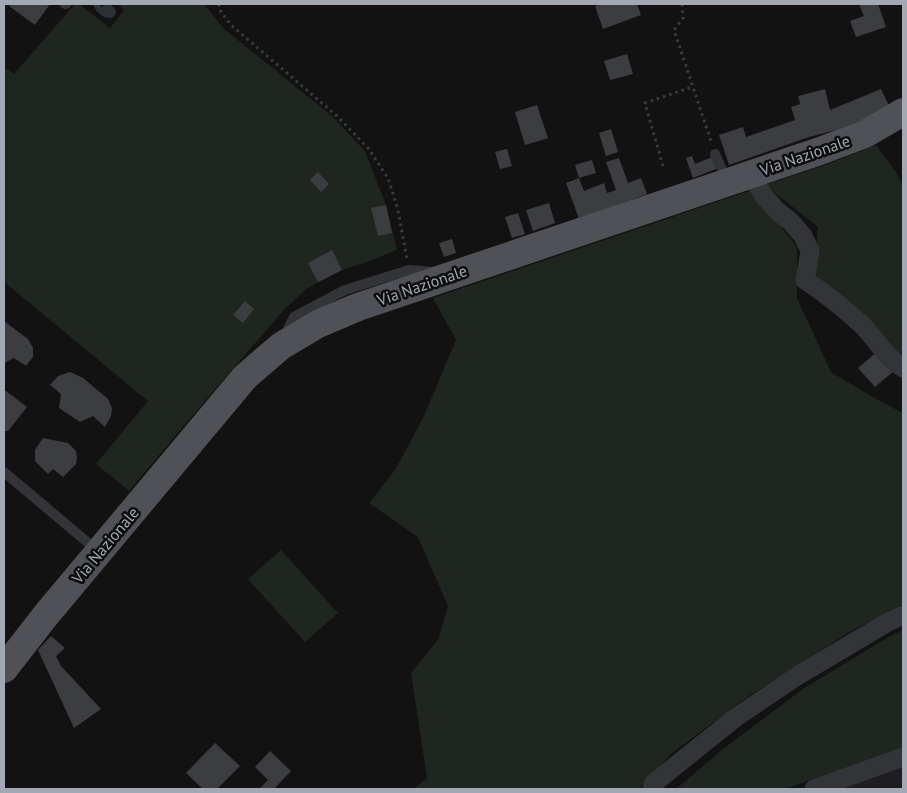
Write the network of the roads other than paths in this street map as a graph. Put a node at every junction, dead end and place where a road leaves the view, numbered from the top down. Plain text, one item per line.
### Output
1 (903, 112) edge
2 (716, 154) road end
3 (739, 178) junction
4 (455, 274) junction
5 (281, 346) junction
6 (903, 368) edge
7 (4, 472) edge
8 (99, 552) junction
9 (903, 615) edge
10 (4, 669) edge
11 (903, 757) edge
12 (653, 786) edge
13 (814, 789) edge

1 - 3 main road, Via Nazionale
2 - 3 lane
3 - 4 main road, Via Nazionale
3 - 6 street
4 - 5 main road, Via Nazionale
4 - 5 lane
5 - 8 main road, Via Nazionale
7 - 8 lane
8 - 10 main road, Via Nazionale
9 - 12 street
11 - 13 street

